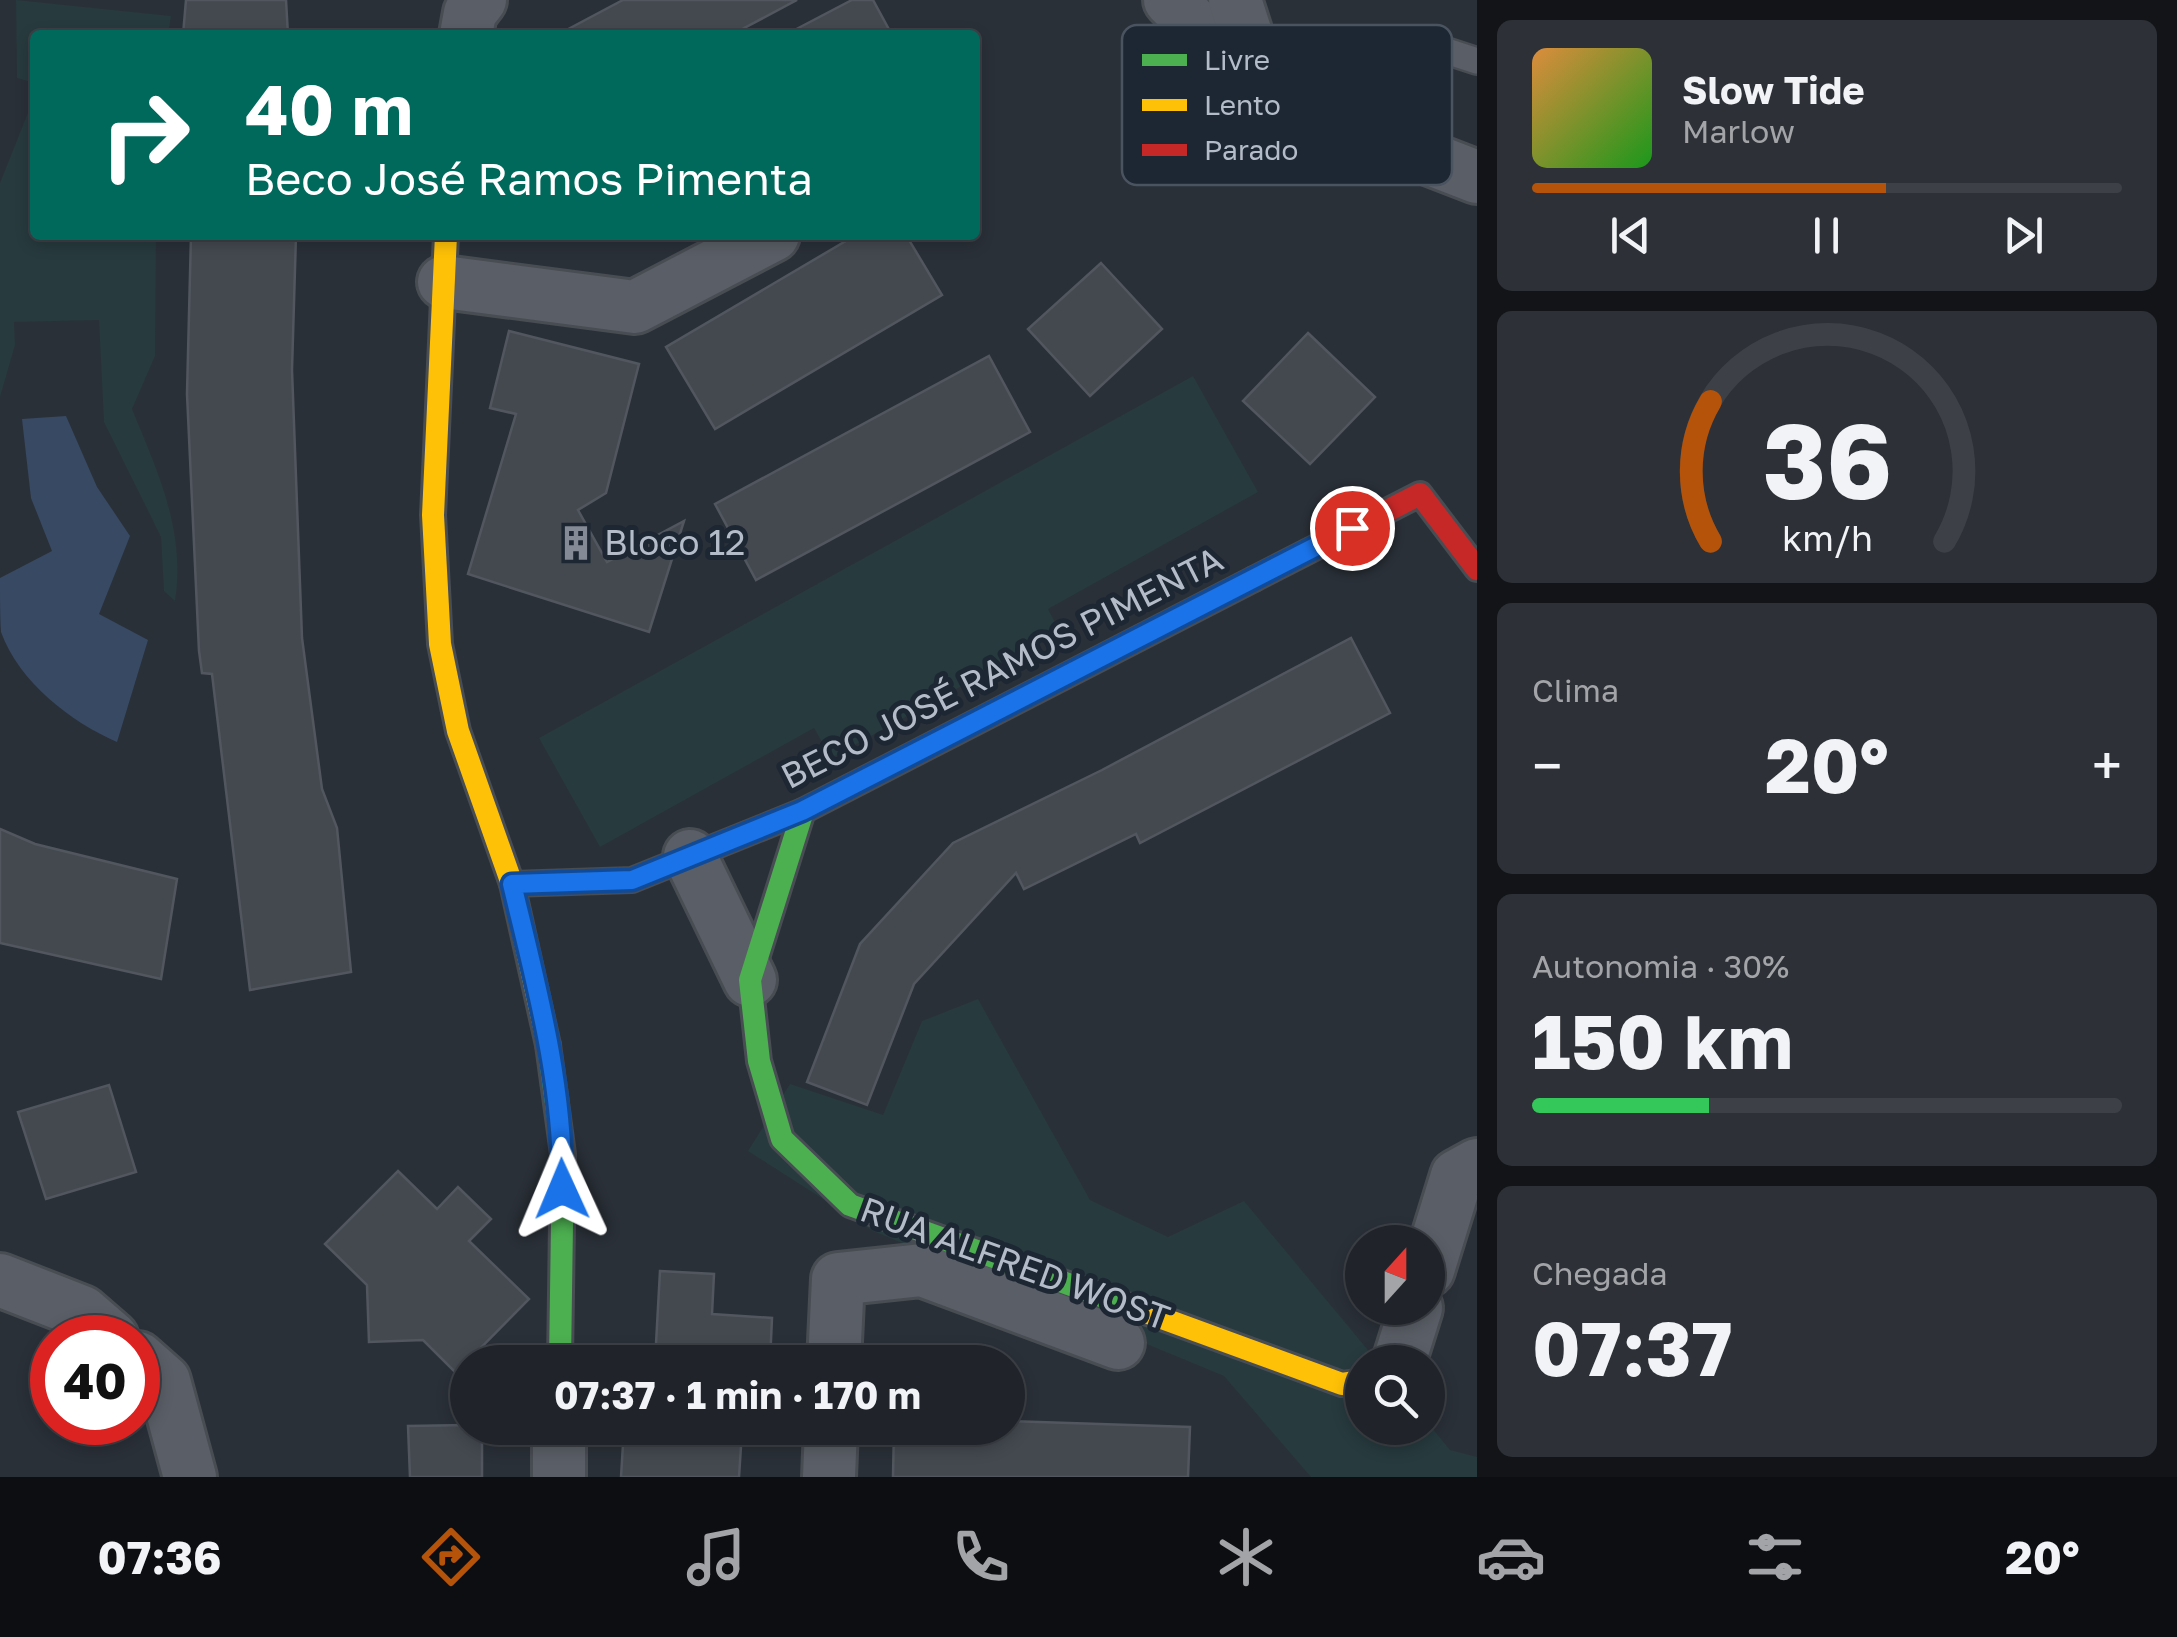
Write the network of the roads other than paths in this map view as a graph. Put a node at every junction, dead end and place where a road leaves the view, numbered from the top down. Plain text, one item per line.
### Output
1 (480, 0) edge
2 (1170, 0) edge
3 (1235, 0) edge
4 (1196, 25) edge
5 (1243, 25) edge
6 (467, 30) edge
7 (1452, 53) edge
8 (1477, 61) edge
9 (1452, 167) edge
10 (1477, 177) edge
11 (763, 240) edge
12 (445, 258) edge
13 (1477, 569) edge
14 (802, 811) junction
15 (690, 856) junction
16 (512, 884) junction
17 (750, 980) junction
18 (1477, 1164) edge
19 (1442, 1225) edge
20 (0, 1280) edge
21 (85, 1315) edge
22 (1118, 1343) dead end
23 (560, 1345) edge
24 (835, 1345) edge
25 (160, 1377) edge
26 (1345, 1384) edge
27 (560, 1445) edge
28 (830, 1445) edge
29 (190, 1477) edge
30 (559, 1477) edge
31 (829, 1477) edge

1 - 6 street
2 - 4 street
3 - 5 street
7 - 8 lane
9 - 10 street
11 - 12 street
12 - 16 street
13 - 14 street, BECO JOSÉ RAMOS PIMENTA
14 - 15 street, BECO JOSÉ RAMOS PIMENTA
14 - 17 street, RUA ALFRED WOST
15 - 16 street, BECO JOSÉ RAMOS PIMENTA
15 - 17 street
16 - 23 street
17 - 26 street, RUA ALFRED WOST
18 - 19 street
20 - 21 street
22 - 24 street
25 - 29 street
27 - 30 street
28 - 31 street

